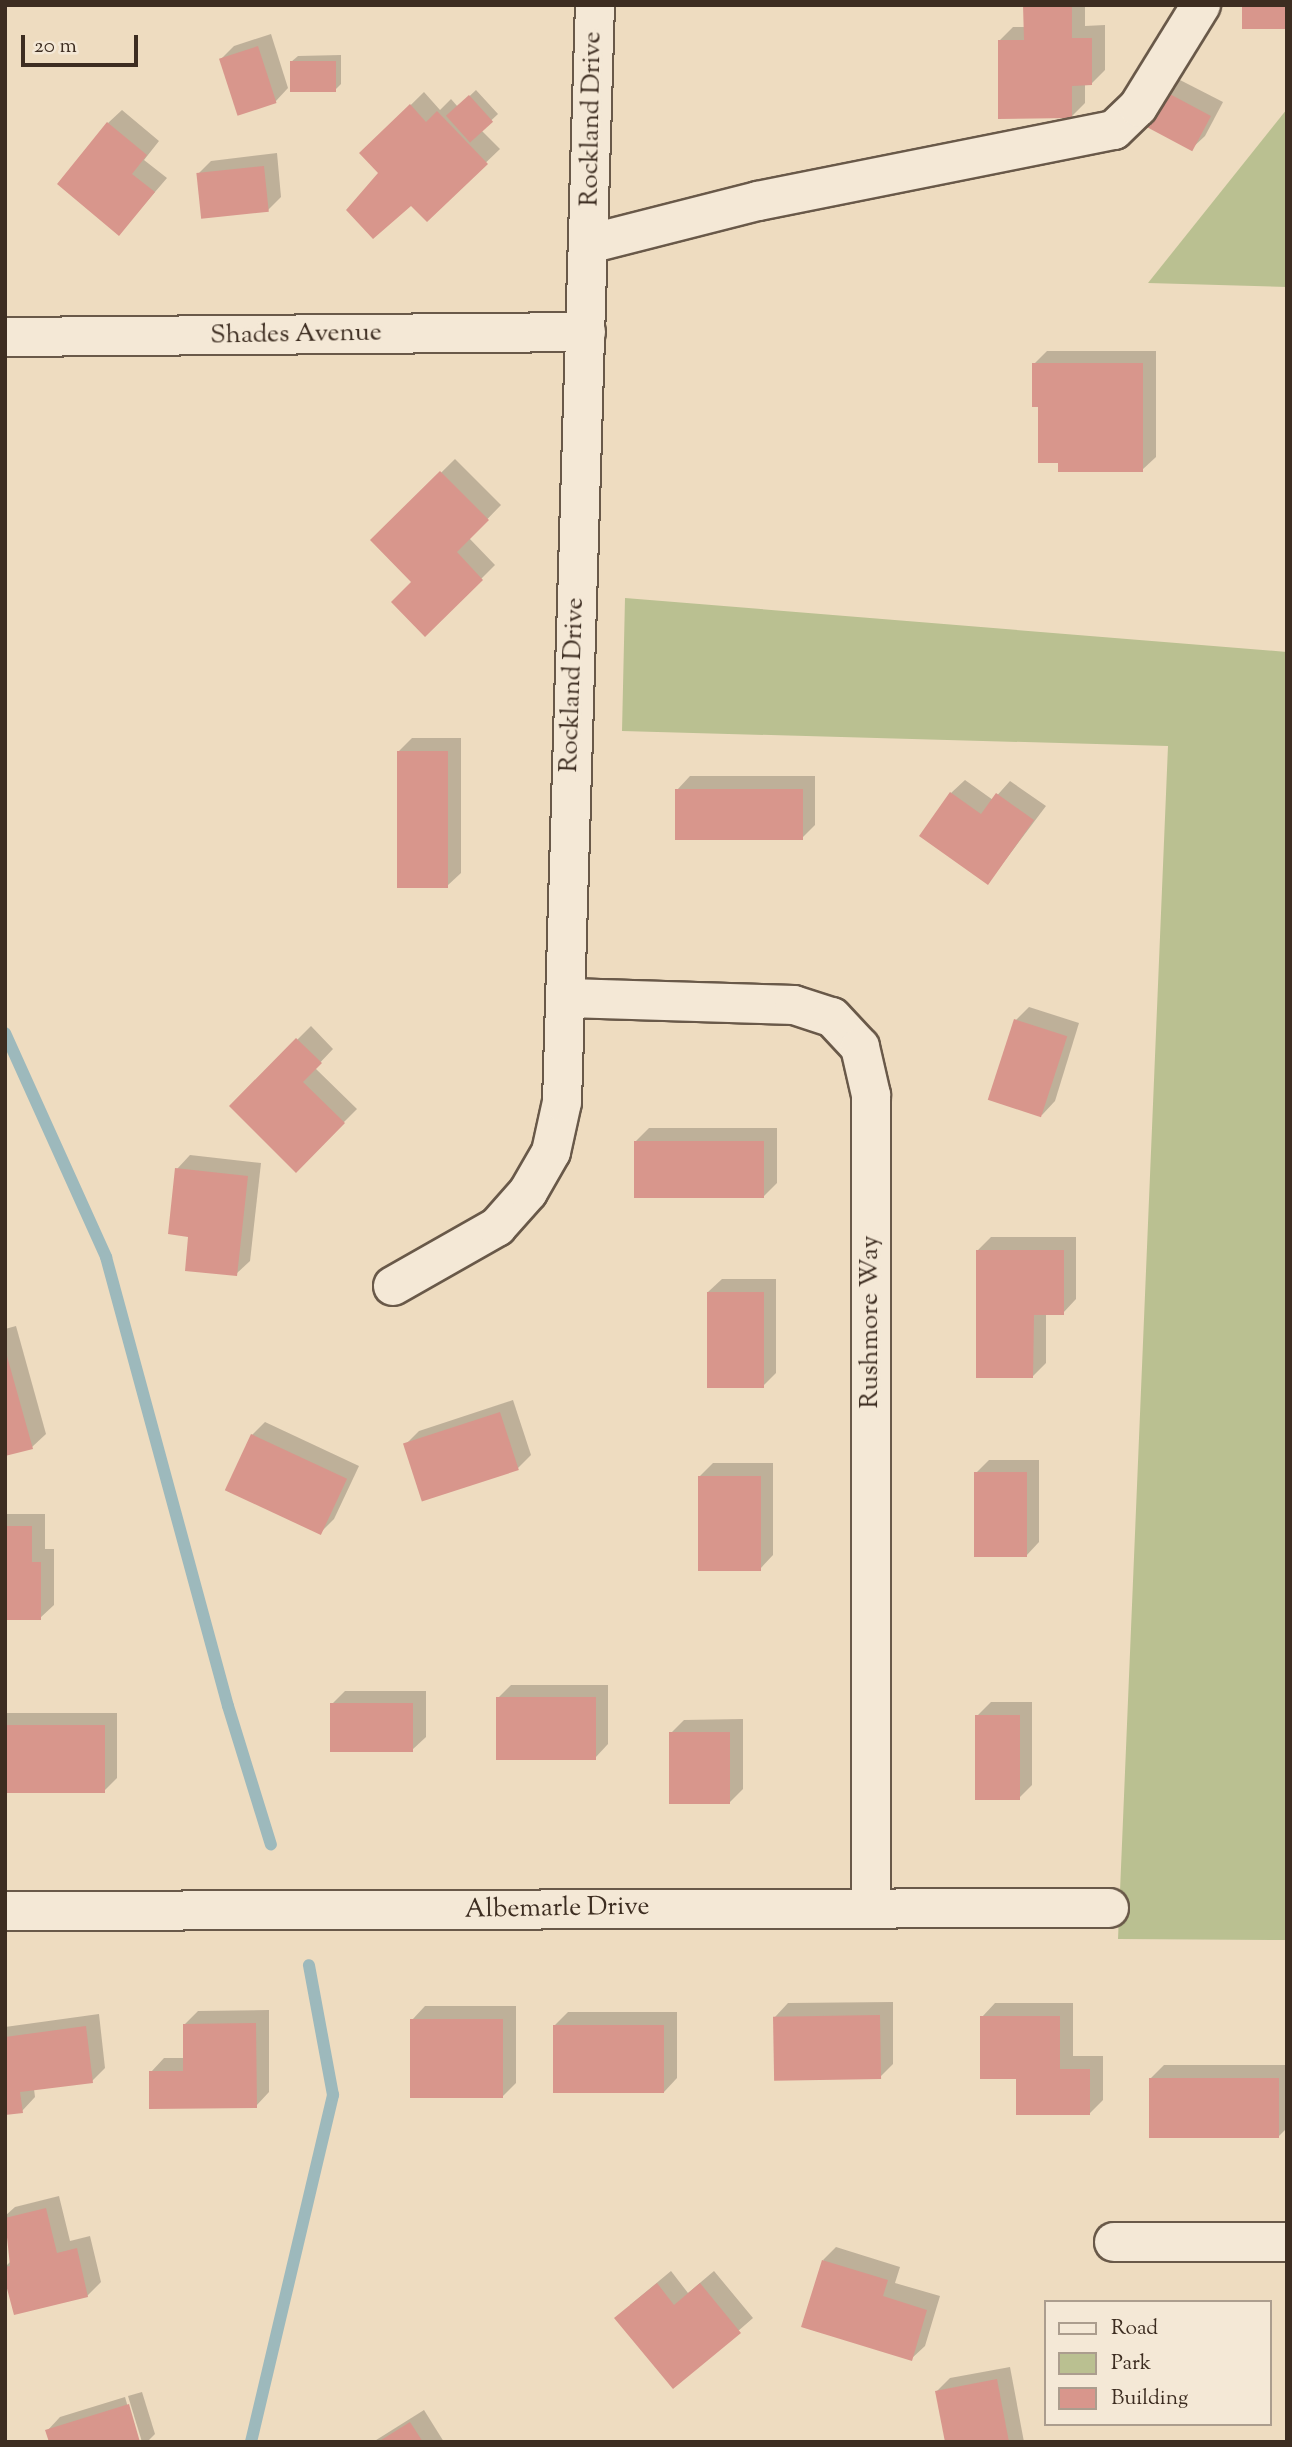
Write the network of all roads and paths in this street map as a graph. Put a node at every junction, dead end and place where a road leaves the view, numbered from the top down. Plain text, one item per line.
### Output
1 (595, 5) edge
2 (1201, 5) edge
3 (589, 244) junction
4 (586, 332) junction
5 (5, 337) edge
6 (568, 998) junction
7 (393, 1286) dead end
8 (871, 1906) junction
9 (1109, 1908) dead end
10 (5, 1911) edge
11 (1114, 2242) dead end
12 (1287, 2242) edge

1 - 3 street, Rockland Drive
2 - 3 street
3 - 4 street, Rockland Drive
4 - 5 street, Shades Avenue
4 - 6 street, Rockland Drive
6 - 7 street, Rockland Drive
6 - 8 street, Rushmore Way
8 - 9 street, Albemarle Drive
8 - 10 street, Albemarle Drive
11 - 12 street

